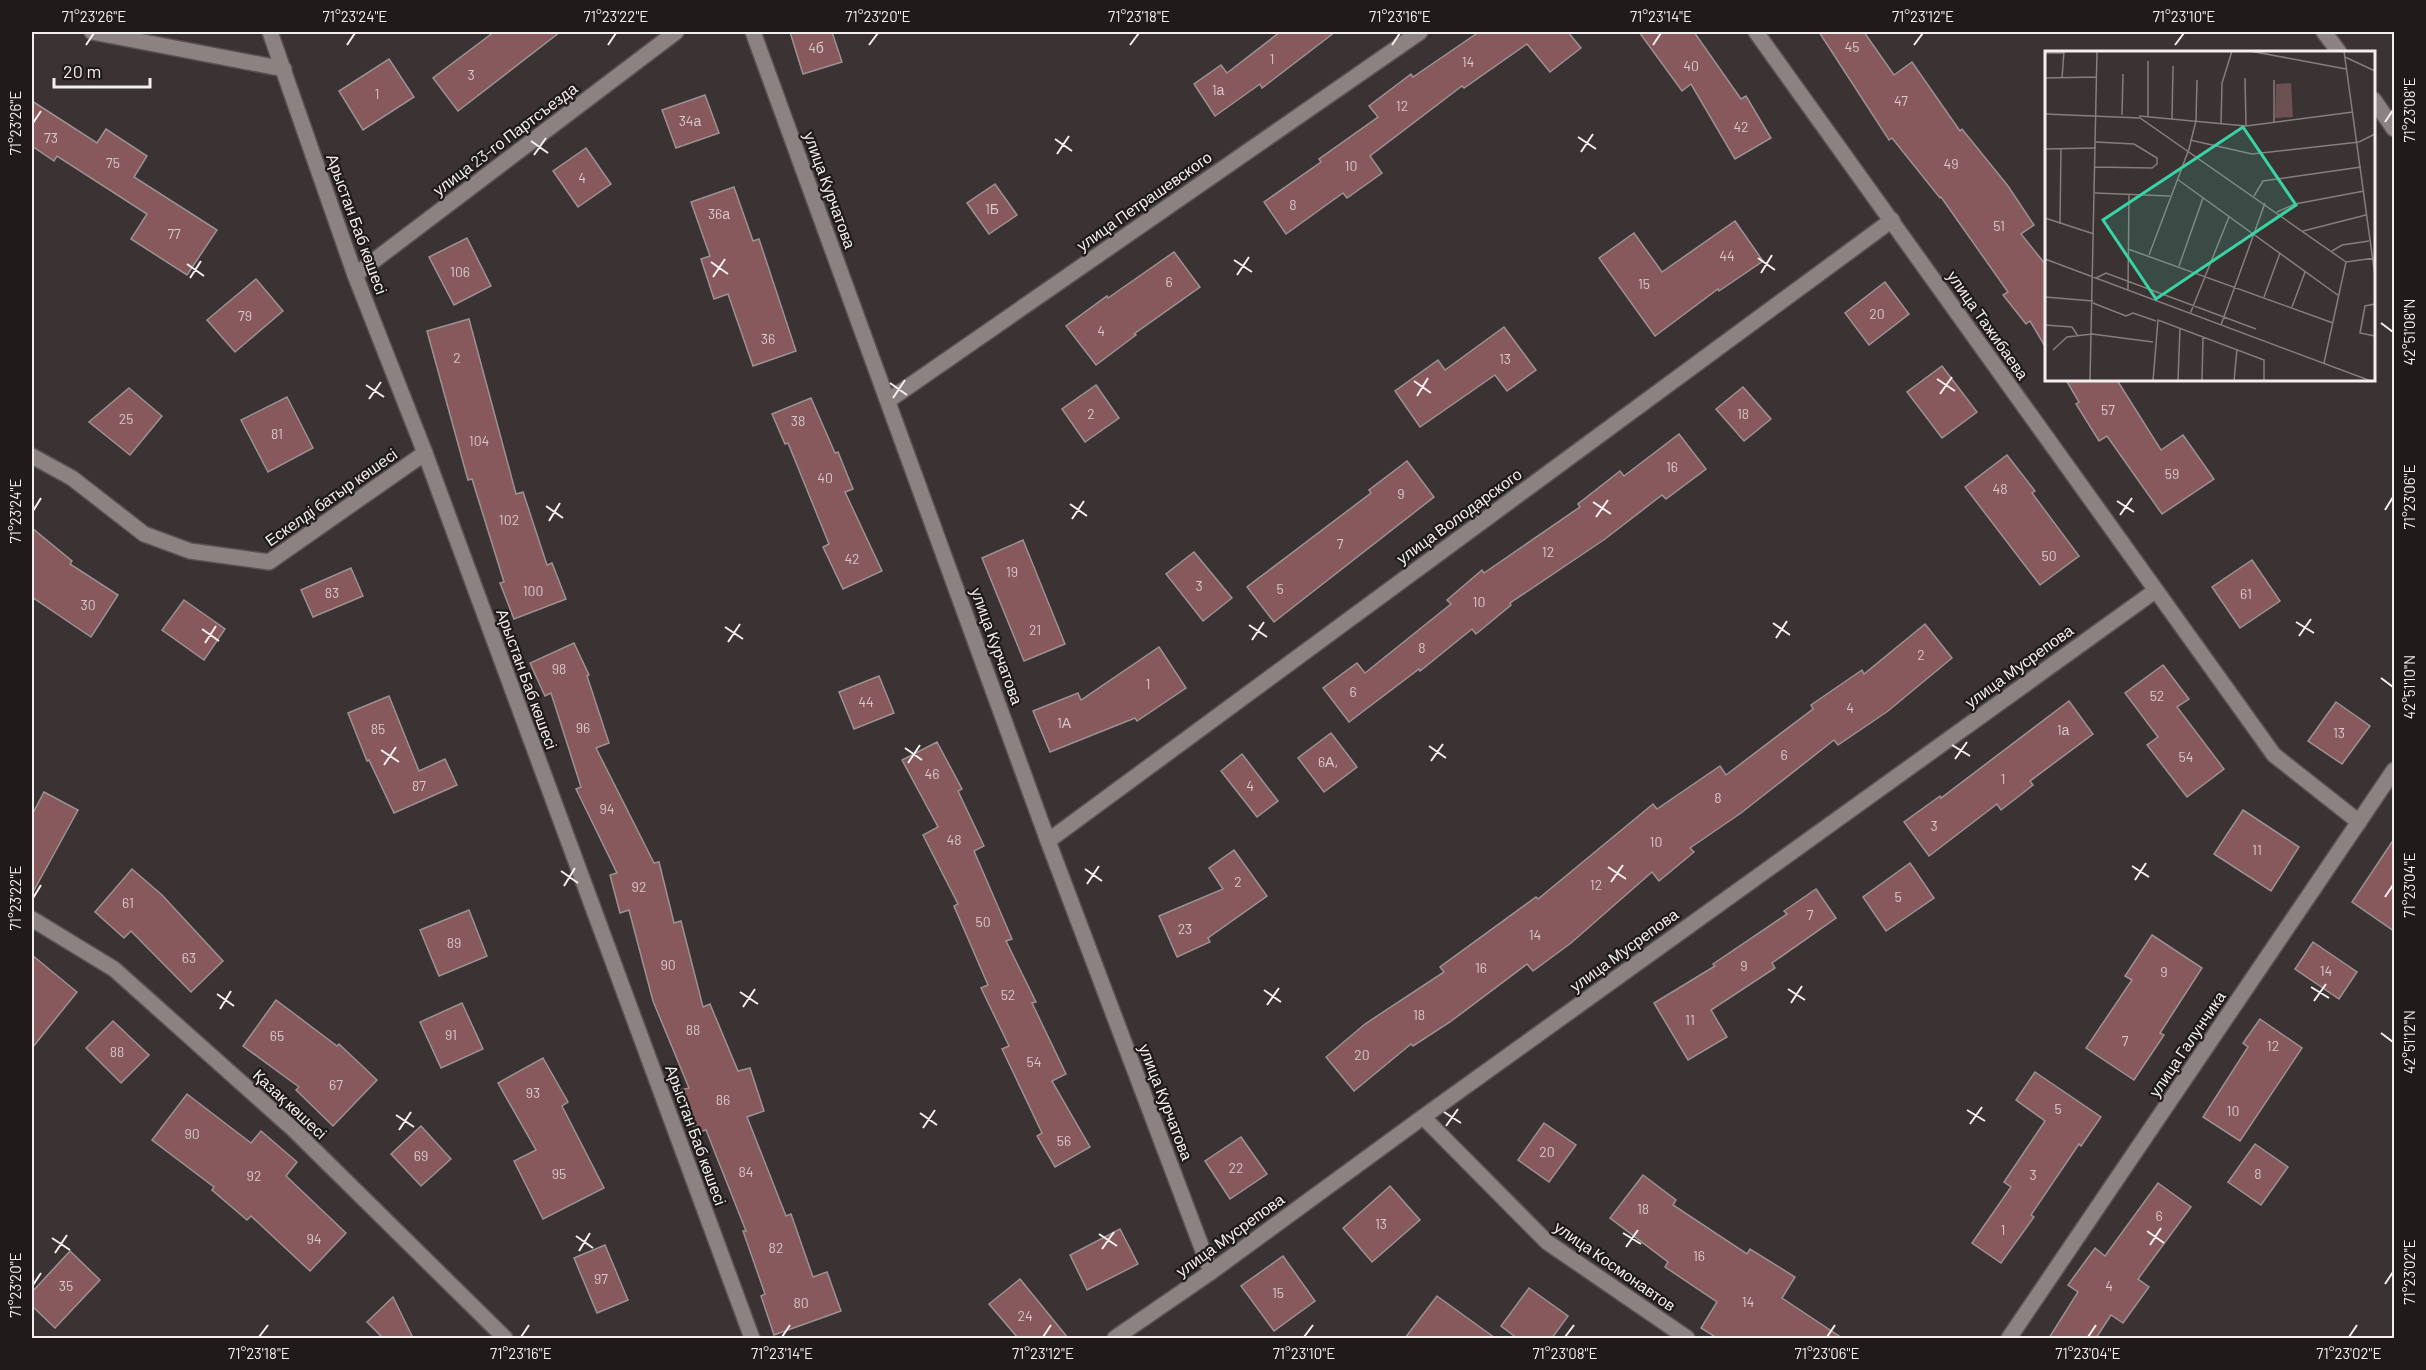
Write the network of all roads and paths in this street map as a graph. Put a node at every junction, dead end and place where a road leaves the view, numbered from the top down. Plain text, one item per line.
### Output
1 (92, 32) edge
2 (270, 32) edge
3 (676, 32) edge
4 (753, 32) edge
5 (1420, 32) edge
6 (1756, 32) edge
7 (2324, 32) edge
8 (2339, 51) edge
9 (284, 69) junction
10 (2375, 103) edge
11 (2394, 129) edge
12 (1892, 220) junction
13 (355, 276) junction
14 (889, 400) junction
15 (425, 453) junction
16 (32, 456) edge
17 (2155, 591) junction
18 (2394, 770) edge
19 (2359, 822) junction
20 (1048, 841) junction
21 (32, 919) edge
22 (1423, 1117) junction
23 (1212, 1272) junction
24 (505, 1338) edge
25 (752, 1338) edge
26 (1115, 1338) edge
27 (1687, 1338) edge
28 (2009, 1338) edge

1 - 9 street
2 - 9 street, Арыстан Баб көшесі
3 - 13 street, улица 23-го Партсъезда
4 - 14 street, улица Курчатова
5 - 14 street, улица Петрашевского
6 - 12 street, улица Тажибаева
7 - 8 street
9 - 13 street, Арыстан Баб көшесі
10 - 11 street
12 - 17 street, улица Тажибаева
12 - 20 street, улица Володарского
13 - 15 street, Арыстан Баб көшесі
14 - 20 street, улица Курчатова
15 - 16 street, Ескелді батыр көшесі
15 - 25 street, Арыстан Баб көшесі
17 - 19 street, улица Тажибаева
17 - 22 street, улица Мусрепова
18 - 19 street, улица Галунчика
19 - 28 street, улица Галунчика
20 - 23 street, улица Курчатова
21 - 24 street, Қазақ көшесі
22 - 23 street, улица Мусрепова
22 - 27 street, улица Космонавтов
23 - 26 street, улица Мусрепова

